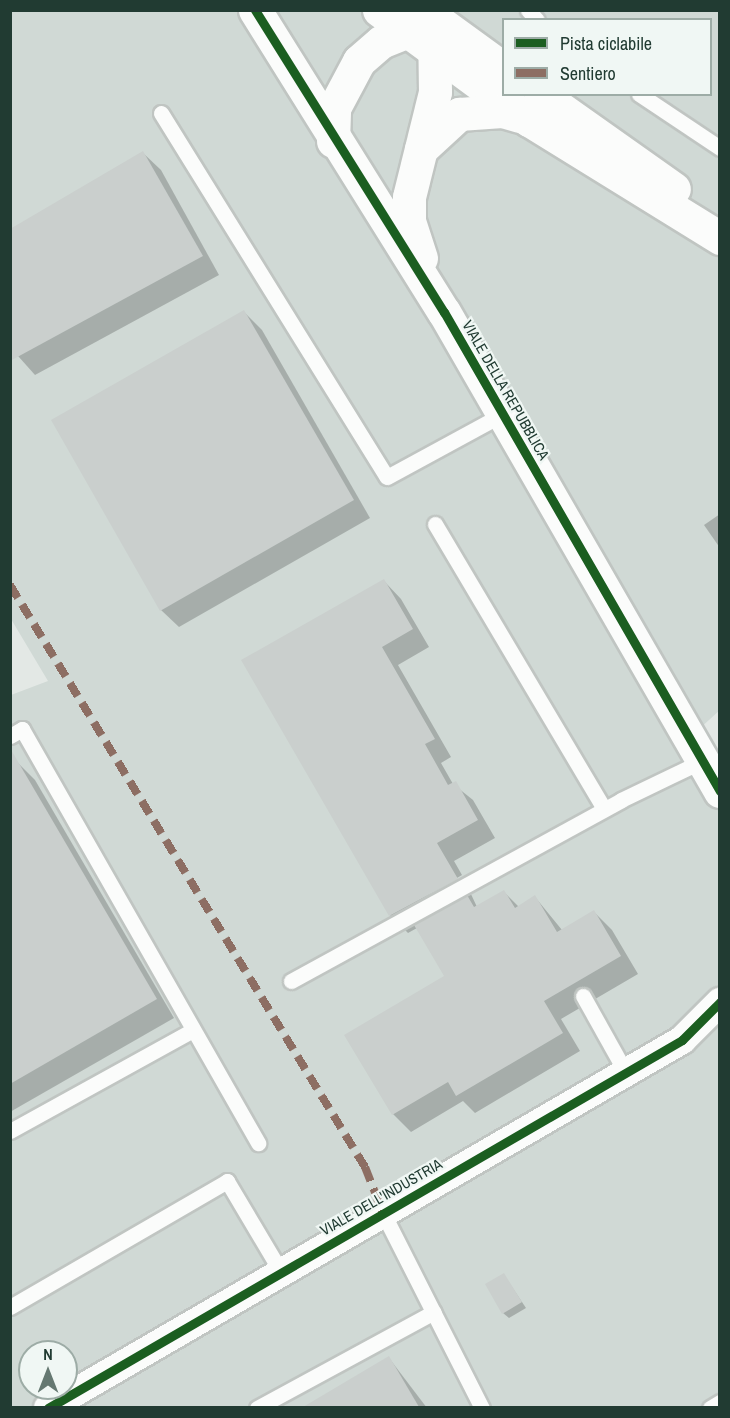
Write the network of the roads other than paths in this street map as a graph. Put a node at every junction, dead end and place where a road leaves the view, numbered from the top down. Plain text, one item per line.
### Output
1 (255, 10) edge
2 (379, 10) edge
3 (421, 21) edge
4 (437, 57) junction
5 (502, 68) edge
6 (502, 90) edge
7 (513, 96) edge
8 (642, 96) edge
9 (535, 107) edge
10 (161, 113) dead end
11 (333, 141) junction
12 (720, 148) edge
13 (416, 158) junction
14 (720, 221) edge
15 (720, 238) edge
16 (444, 312) junction
17 (502, 414) junction
18 (435, 524) dead end
19 (10, 736) edge
20 (702, 761) junction
21 (720, 791) edge
22 (604, 809) junction
23 (291, 981) dead end
24 (583, 996) dead end
25 (720, 1002) edge
26 (194, 1029) junction
27 (720, 1031) edge
28 (682, 1040) junction
29 (626, 1073) junction
30 (10, 1131) edge
31 (258, 1143) dead end
32 (383, 1213) junction
33 (281, 1272) junction
34 (10, 1307) edge
35 (434, 1312) junction
36 (720, 1402) edge
37 (66, 1403) edge
38 (257, 1407) edge
39 (482, 1407) edge
40 (710, 1407) edge

1 - 11 street, VIALE DELLA REPUBBLICA
2 - 3 street
3 - 4 street
3 - 5 street
3 - 11 street
4 - 6 street
4 - 13 street, VIALE DELLA REPUBBLICA
7 - 9 street
8 - 12 lane
9 - 13 street, VIALE DELLA REPUBBLICA
9 - 14 street
9 - 15 street
10 - 17 lane
11 - 16 street, VIALE DELLA REPUBBLICA
13 - 16 street, VIALE DELLA REPUBBLICA
16 - 17 street, VIALE DELLA REPUBBLICA
17 - 20 street, VIALE DELLA REPUBBLICA
18 - 22 lane
19 - 26 lane
20 - 21 street, VIALE DELLA REPUBBLICA
20 - 22 lane
22 - 23 lane
24 - 29 lane
25 - 28 street, VIALE DELL'INDUSTRIA
26 - 30 lane
26 - 31 lane
27 - 28 street, VIALE DELL'INDUSTRIA
28 - 29 street, VIALE DELL'INDUSTRIA
29 - 32 street, VIALE DELL'INDUSTRIA
32 - 33 street, VIALE DELL'INDUSTRIA
32 - 35 lane
33 - 34 lane
33 - 37 street, VIALE DELL'INDUSTRIA
35 - 38 lane
35 - 39 lane
36 - 40 lane

